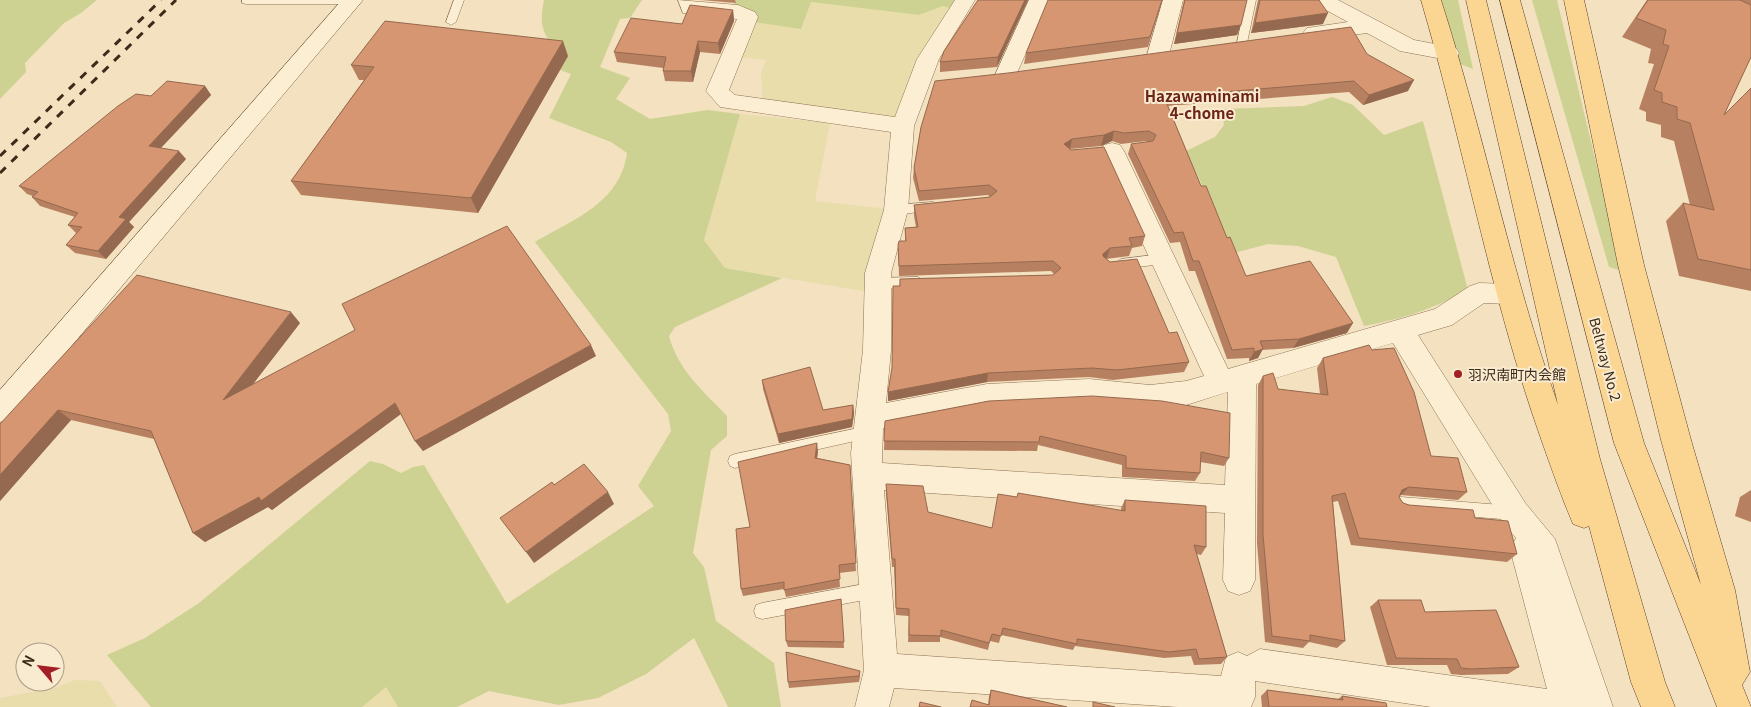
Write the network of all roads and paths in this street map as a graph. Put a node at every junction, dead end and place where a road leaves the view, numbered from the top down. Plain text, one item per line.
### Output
1 (353, 0) edge
2 (459, 0) edge
3 (688, 0) edge
4 (965, 0) edge
5 (1038, 0) edge
6 (1173, 0) edge
7 (1251, 0) edge
8 (1322, 0) edge
9 (1431, 0) edge
10 (1476, 0) edge
11 (1510, 0) edge
12 (1574, 0) edge
13 (246, 1) edge
14 (451, 22) dead end
15 (1370, 26) junction
16 (1291, 36) edge
17 (1243, 43) edge
18 (1448, 53) junction
19 (1158, 55) edge
20 (1006, 75) edge
21 (903, 126) junction
22 (1112, 151) dead end
23 (942, 205) edge
24 (896, 210) junction
25 (1162, 259) junction
26 (1108, 265) edge
27 (936, 281) edge
28 (878, 283) junction
29 (1509, 294) junction
30 (1400, 330) junction
31 (1232, 380) junction
32 (0, 410) edge
33 (869, 425) junction
34 (735, 461) dead end
35 (869, 476) junction
36 (1240, 500) junction
37 (1401, 504) edge
38 (1523, 523) junction
39 (1239, 580) dead end
40 (875, 590) junction
41 (762, 611) dead end
42 (881, 670) junction
43 (1653, 694) edge
44 (872, 707) edge
45 (1554, 707) edge
46 (1569, 707) edge
47 (1596, 707) edge
48 (1734, 707) edge
49 (1739, 707) edge

1 - 13 lane
1 - 32 street
2 - 14 lane
3 - 21 street
4 - 21 street
5 - 20 street
6 - 19 street
7 - 17 lane
8 - 15 street
9 - 18 main road
10 - 43 main road
11 - 48 main road, Beltway No.2
12 - 49 main road
15 - 16 street
15 - 18 street
18 - 29 main road
21 - 24 street
22 - 25 street
23 - 24 lane
24 - 28 street
25 - 26 lane
25 - 31 street
27 - 28 lane
28 - 33 street
29 - 30 street
29 - 43 main road
30 - 31 street
30 - 38 street
31 - 33 street
31 - 36 street
33 - 34 lane
33 - 35 street
35 - 36 street
35 - 40 street
36 - 39 street
37 - 38 lane
38 - 46 street
38 - 47 street
40 - 41 lane
40 - 42 street
42 - 44 street
42 - 45 street

